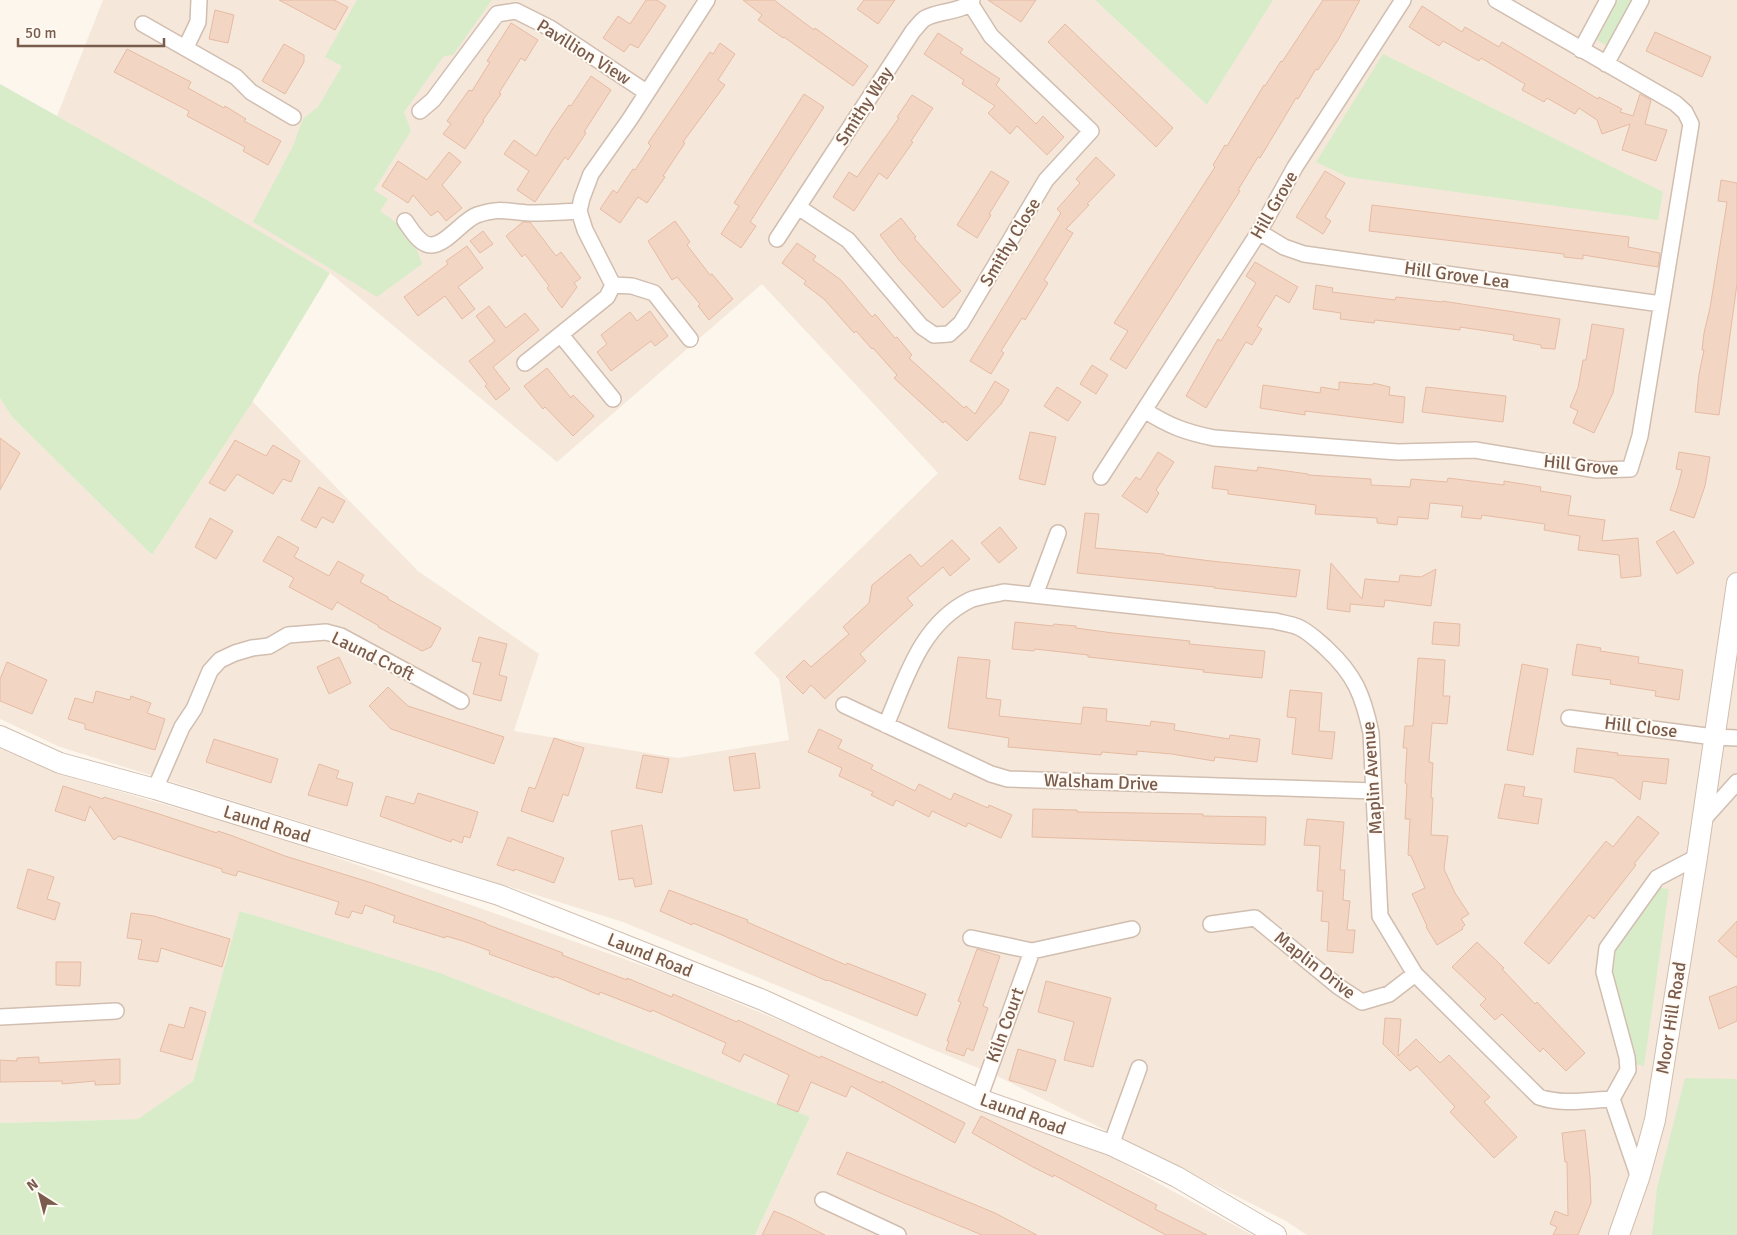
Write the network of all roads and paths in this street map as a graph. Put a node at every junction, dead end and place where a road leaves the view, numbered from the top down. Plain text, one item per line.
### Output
1 (200, 0) edge
2 (707, 0) edge
3 (1403, 0) edge
4 (1496, 0) edge
5 (1608, 0) edge
6 (1641, 0) edge
7 (971, 2) edge
8 (143, 24) dead end
9 (186, 48) junction
10 (1581, 50) junction
11 (1606, 64) junction
12 (646, 92) junction
13 (420, 111) dead end
14 (293, 117) dead end
15 (798, 207) junction
16 (580, 211) junction
17 (405, 221) dead end
18 (1259, 232) junction
19 (777, 239) dead end
20 (613, 285) junction
21 (1660, 304) junction
22 (561, 335) junction
23 (690, 339) dead end
24 (525, 364) dead end
25 (613, 399) dead end
26 (1144, 410) junction
27 (1101, 476) dead end
28 (1058, 533) dead end
29 (1737, 583) edge
30 (1035, 595) junction
31 (461, 701) dead end
32 (844, 705) dead end
33 (1569, 718) dead end
34 (886, 725) junction
35 (0, 736) edge
36 (1714, 737) junction
37 (1737, 738) edge
38 (1737, 782) edge
39 (155, 789) junction
40 (1374, 791) junction
41 (1701, 822) junction
42 (1697, 857) junction
43 (1211, 924) dead end
44 (1132, 929) dead end
45 (971, 938) dead end
46 (1032, 951) junction
47 (1415, 974) junction
48 (116, 1011) dead end
49 (0, 1017) edge
50 (1139, 1068) dead end
51 (1612, 1098) junction
52 (978, 1099) junction
53 (1111, 1145) junction
54 (1639, 1178) junction
55 (823, 1200) dead end
56 (898, 1235) edge
57 (1276, 1235) edge
58 (1619, 1235) edge

1 - 9 street
2 - 12 street, Pavillion View
3 - 18 street, Hill Grove
4 - 10 street, Hill Grove
5 - 10 street
6 - 11 street
7 - 15 street, Smithy Way
7 - 15 street, Smithy Close
8 - 9 street
9 - 14 street
10 - 11 street, Hill Grove
11 - 21 street, Hill Grove
12 - 13 street, Pavillion View
12 - 16 street, Pavillion View
15 - 19 street, Smithy Way
16 - 17 street
16 - 20 street, Pavillion View
18 - 21 street, Hill Grove Lea
18 - 26 street, Hill Grove
20 - 22 street
20 - 23 street
21 - 26 street, Hill Grove
22 - 24 street
22 - 25 street
26 - 27 street, Hill Grove
28 - 30 street
29 - 36 street, Moor Hill Road
30 - 34 street, Maplin Avenue
30 - 40 street, Maplin Avenue
31 - 39 street, Laund Croft
32 - 34 street, Walsham Drive
33 - 36 street, Hill Close
34 - 40 street, Walsham Drive
35 - 39 street, Laund Road
36 - 37 street, Hill Close
36 - 41 street, Moor Hill Road
38 - 41 street
39 - 52 street, Laund Road
40 - 47 street, Maplin Avenue
41 - 42 street, Moor Hill Road
42 - 51 street, Moor Hill Road
42 - 54 street, Moor Hill Road
43 - 47 street, Maplin Drive
44 - 46 street
45 - 46 street
46 - 52 street, Kiln Court
47 - 51 street, Maplin Avenue
48 - 49 street
50 - 53 street
51 - 54 street
52 - 53 street, Laund Road
53 - 57 street, Laund Road
54 - 58 street, Moor Hill Road
55 - 56 street

